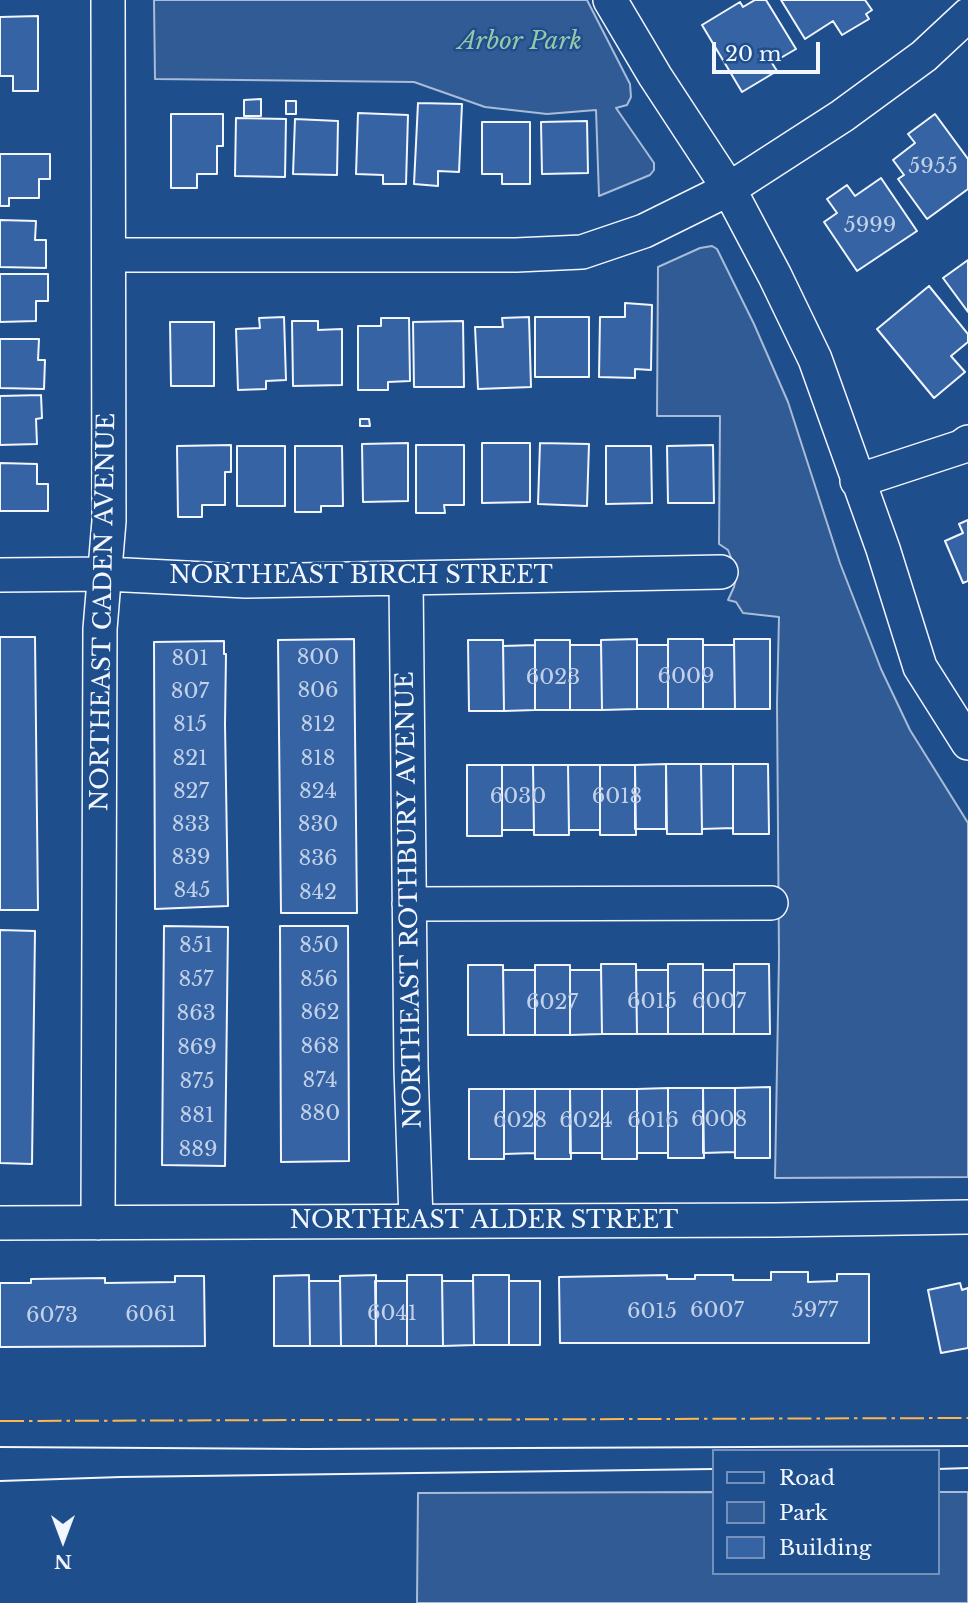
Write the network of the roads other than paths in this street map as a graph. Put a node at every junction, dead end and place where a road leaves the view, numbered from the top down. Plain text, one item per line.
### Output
1 (108, 0) edge
2 (610, 0) edge
3 (968, 15) edge
4 (729, 189) junction
5 (109, 255) junction
6 (968, 442) edge
7 (857, 481) junction
8 (721, 572) dead end
9 (106, 574) junction
10 (0, 575) edge
11 (406, 579) junction
12 (968, 743) edge
13 (771, 903) dead end
14 (409, 904) junction
15 (968, 1217) edge
16 (416, 1221) junction
17 (0, 1223) edge
18 (97, 1223) junction

1 - 5 street, NORTHEAST CADEN AVENUE
2 - 4 street
3 - 4 street
4 - 5 street
4 - 7 street
5 - 9 street, NORTHEAST CADEN AVENUE
6 - 7 street
7 - 12 street
8 - 11 street, NORTHEAST BIRCH STREET
9 - 10 street, NORTHEAST BIRCH STREET
9 - 11 street, NORTHEAST BIRCH STREET
9 - 18 street, NORTHEAST CADEN AVENUE
11 - 14 street, NORTHEAST ROTHBURY AVENUE
13 - 14 street
14 - 16 street, NORTHEAST ROTHBURY AVENUE
15 - 16 street, NORTHEAST ALDER STREET
16 - 18 street, NORTHEAST ALDER STREET
17 - 18 street, NORTHEAST ALDER STREET

